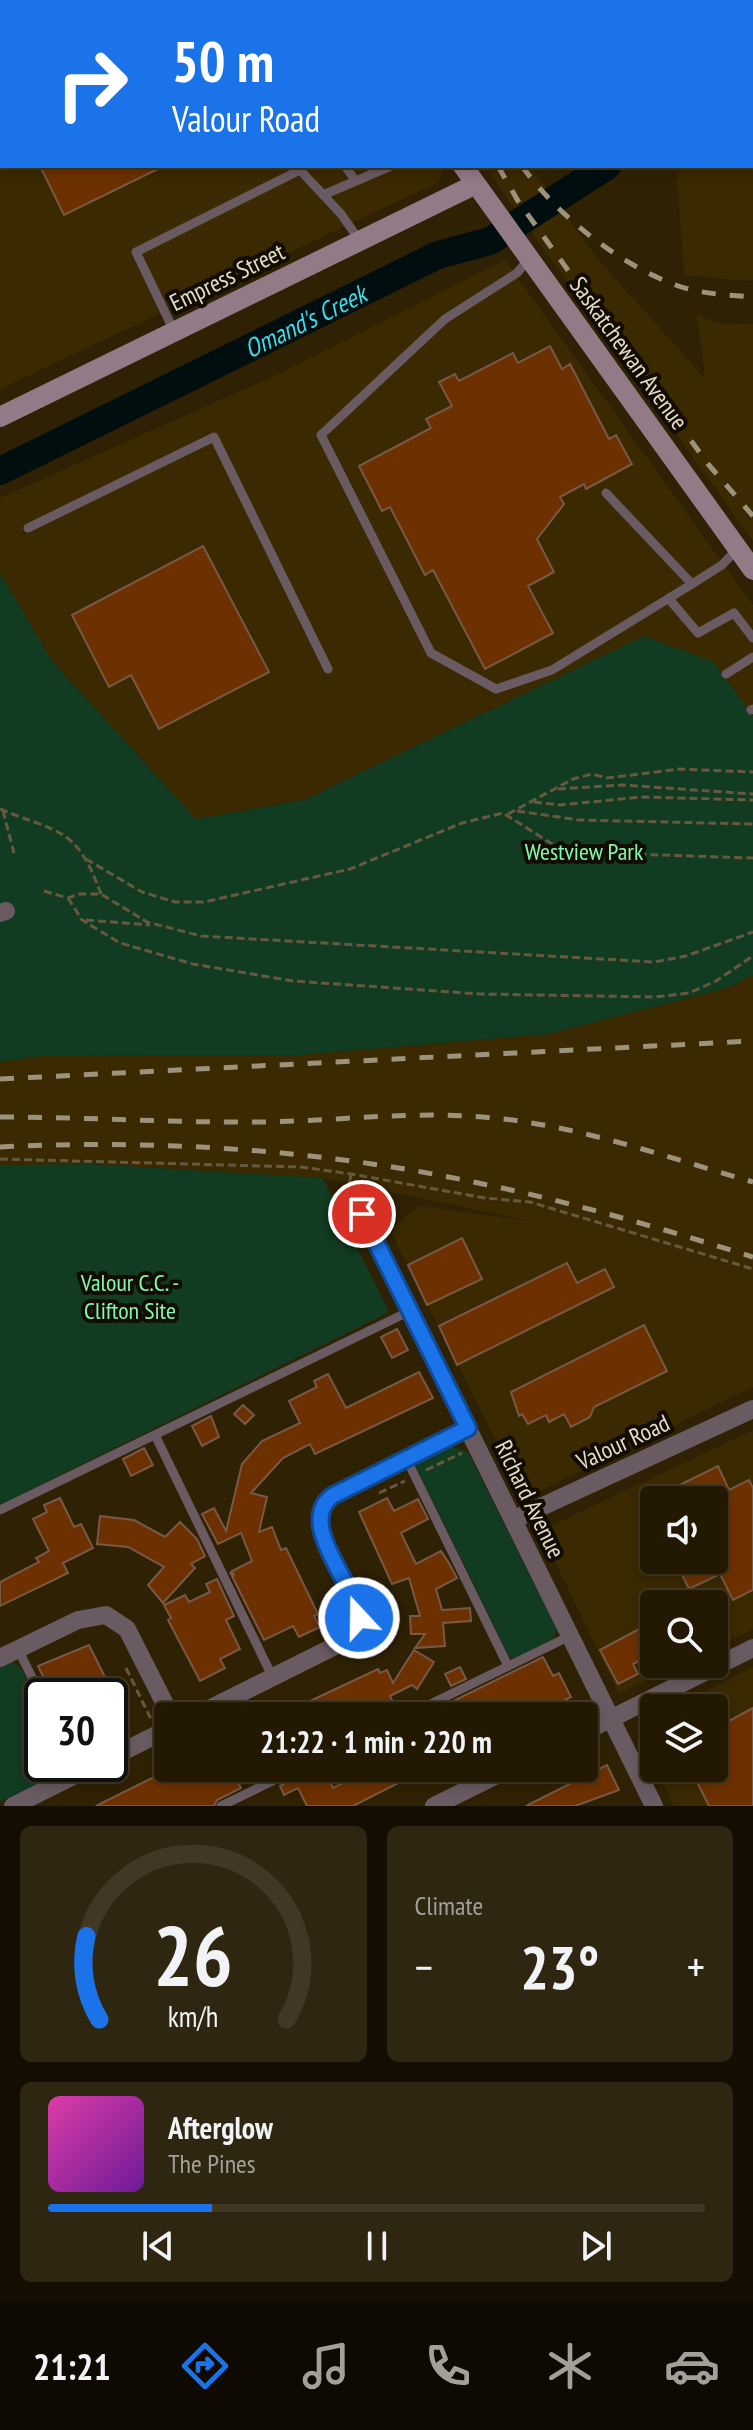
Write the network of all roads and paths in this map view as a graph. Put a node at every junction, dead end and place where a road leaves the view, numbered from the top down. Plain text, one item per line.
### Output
1 (346, 168) edge
2 (386, 168) edge
3 (464, 168) edge
4 (355, 180) junction
5 (476, 184) junction
6 (323, 195) junction
7 (360, 241) junction
8 (529, 259) junction
9 (174, 332) junction
10 (0, 417) edge
11 (606, 493) dead end
12 (28, 528) dead end
13 (738, 548) junction
14 (753, 570) edge
15 (692, 584) junction
16 (669, 599) junction
17 (753, 638) edge
18 (753, 657) edge
19 (328, 669) dead end
20 (726, 674) dead end
21 (753, 772) edge
22 (557, 789) junction
23 (753, 794) edge
24 (753, 800) edge
25 (533, 802) junction
26 (2, 810) edge
27 (514, 811) junction
28 (506, 814) junction
29 (753, 824) edge
30 (14, 853) dead end
31 (753, 858) edge
32 (86, 859) junction
33 (44, 891) dead end
34 (101, 894) junction
35 (68, 898) junction
36 (82, 920) junction
37 (155, 924) junction
38 (753, 932) edge
39 (753, 956) edge
40 (0, 1159) edge
41 (351, 1174) junction
42 (362, 1214) joint
43 (753, 1269) edge
44 (410, 1311) junction
45 (753, 1409) edge
46 (468, 1428) junction
47 (155, 1435) junction
48 (477, 1446) junction
49 (406, 1458) junction
50 (415, 1476) junction
51 (375, 1495) dead end
52 (0, 1510) edge
53 (513, 1520) junction
54 (570, 1636) junction
55 (753, 1648) edge
56 (18, 1649) junction
57 (0, 1658) edge
58 (125, 1666) dead end
59 (508, 1666) junction
60 (32, 1678) edge
61 (273, 1678) junction
62 (164, 1702) edge
63 (224, 1702) edge
64 (435, 1702) edge
65 (154, 1716) edge
66 (611, 1719) junction
67 (598, 1725) edge
68 (154, 1736) edge
69 (128, 1749) edge
70 (54, 1782) edge
71 (270, 1782) edge
72 (483, 1782) edge
73 (13, 1806) edge
74 (221, 1806) edge
75 (434, 1806) edge
76 (654, 1806) edge

1 - 4 lane
2 - 4 lane
3 - 5 street, Saskatchewan Avenue
4 - 6 lane
5 - 7 street, Empress Street
5 - 8 street, Saskatchewan Avenue
6 - 7 lane
6 - 9 lane
7 - 9 street, Empress Street
8 - 13 street, Saskatchewan Avenue
8 - 16 lane
9 - 10 street, Empress Street
11 - 15 lane
12 - 19 lane
13 - 14 street, Saskatchewan Avenue
13 - 15 lane
15 - 16 lane
16 - 17 lane
18 - 20 lane
21 - 22 path
22 - 23 path
22 - 25 path
24 - 25 path
25 - 27 path
26 - 30 path
26 - 32 path
27 - 28 path
27 - 29 path
28 - 31 path
28 - 32 path
32 - 34 path
33 - 35 path
34 - 35 path
34 - 37 path
35 - 36 path
36 - 37 path
36 - 39 path
37 - 38 path
40 - 41 path
41 - 42 path
41 - 43 path
42 - 44 street, Richard Avenue
44 - 46 street, Richard Avenue
44 - 47 lane
45 - 53 street, Valour Road
46 - 48 street, Richard Avenue
46 - 49 street
47 - 52 lane
47 - 61 lane
48 - 50 path
48 - 53 street, Richard Avenue
49 - 50 lane
49 - 61 street
50 - 51 path
50 - 59 lane
53 - 54 street, Richard Avenue
54 - 59 lane
54 - 66 street, Richard Avenue
55 - 66 street
56 - 57 street
56 - 60 lane
56 - 62 street
58 - 65 path
59 - 64 lane
61 - 63 street
66 - 67 street
66 - 76 street, Richard Avenue
68 - 69 street
70 - 73 street
71 - 74 lane
72 - 75 street

